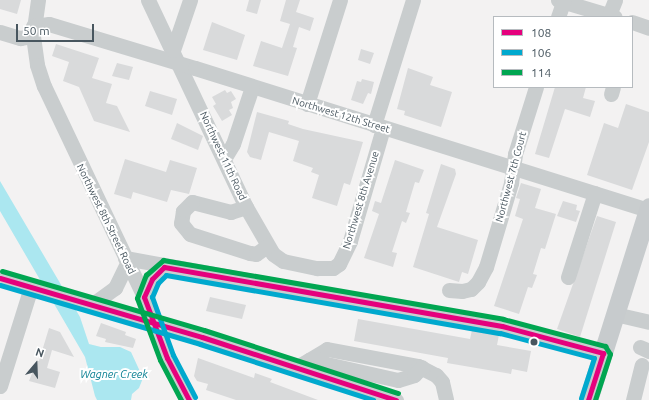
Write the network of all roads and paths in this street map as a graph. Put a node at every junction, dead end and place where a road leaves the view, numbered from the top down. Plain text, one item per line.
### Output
1 (38, 0) edge
2 (148, 0) edge
3 (190, 0) edge
4 (340, 0) edge
5 (413, 0) edge
6 (615, 0) edge
7 (562, 1) edge
8 (558, 16) edge
9 (612, 16) edge
10 (633, 24) edge
11 (649, 28) edge
12 (33, 31) junction
13 (0, 32) edge
14 (173, 50) junction
15 (180, 65) junction
16 (252, 87) junction
17 (536, 88) edge
18 (307, 104) junction
19 (379, 127) junction
20 (224, 158) junction
21 (513, 168) junction
22 (595, 194) junction
23 (246, 207) junction
24 (649, 208) edge
25 (267, 246) junction
26 (126, 261) junction
27 (164, 267) junction
28 (333, 268) joint
29 (568, 277) dead end
30 (0, 278) edge
31 (36, 289) junction
32 (449, 290) dead end
33 (144, 297) junction
34 (90, 306) junction
35 (615, 314) junction
36 (649, 322) edge
37 (154, 324) junction
38 (327, 349) junction
39 (602, 353) junction
40 (298, 365) junction
41 (642, 365) dead end
42 (422, 367) junction
43 (0, 386) edge
44 (189, 400) edge
45 (396, 400) edge
46 (446, 400) edge
47 (588, 400) edge
48 (633, 400) edge

1 - 12 street, Northwest 8th Street Road
2 - 14 street, Northwest 11th Road
3 - 14 street
4 - 18 street
5 - 19 street, Northwest 8th Avenue
6 - 9 street
7 - 8 street
7 - 9 street
10 - 11 street
12 - 13 street, Northwest 12th Street
12 - 15 street, Northwest 12th Street
12 - 26 street, Northwest 8th Street Road
14 - 15 street, Northwest 11th Road
15 - 16 street, Northwest 12th Street
15 - 20 street, Northwest 11th Road
16 - 18 street, Northwest 12th Street
16 - 20 street
17 - 21 street, Northwest 7th Court
18 - 19 street, Northwest 12th Street
19 - 21 street, Northwest 12th Street
19 - 28 street, Northwest 8th Avenue
20 - 23 street, Northwest 11th Road
21 - 22 street, Northwest 12th Street
21 - 32 street, Northwest 7th Court
22 - 24 street, Northwest 12th Street
22 - 29 street
23 - 25 street, Northwest 11th Road
23 - 25 street
24 - 35 main road
25 - 28 street, Northwest 11th Road
26 - 27 street
26 - 33 street, Northwest 8th Street Road
26 - 34 street
27 - 33 street
27 - 39 street
30 - 31 street
31 - 34 street
31 - 43 street
33 - 37 street, Northwest 8th Street Road
34 - 37 street
35 - 36 street
35 - 39 main road
37 - 40 street
37 - 44 street, Northwest 8th Street Road
38 - 40 street
38 - 40 street
38 - 42 street
39 - 47 main road
40 - 42 street
40 - 45 street
41 - 48 street
42 - 46 street

